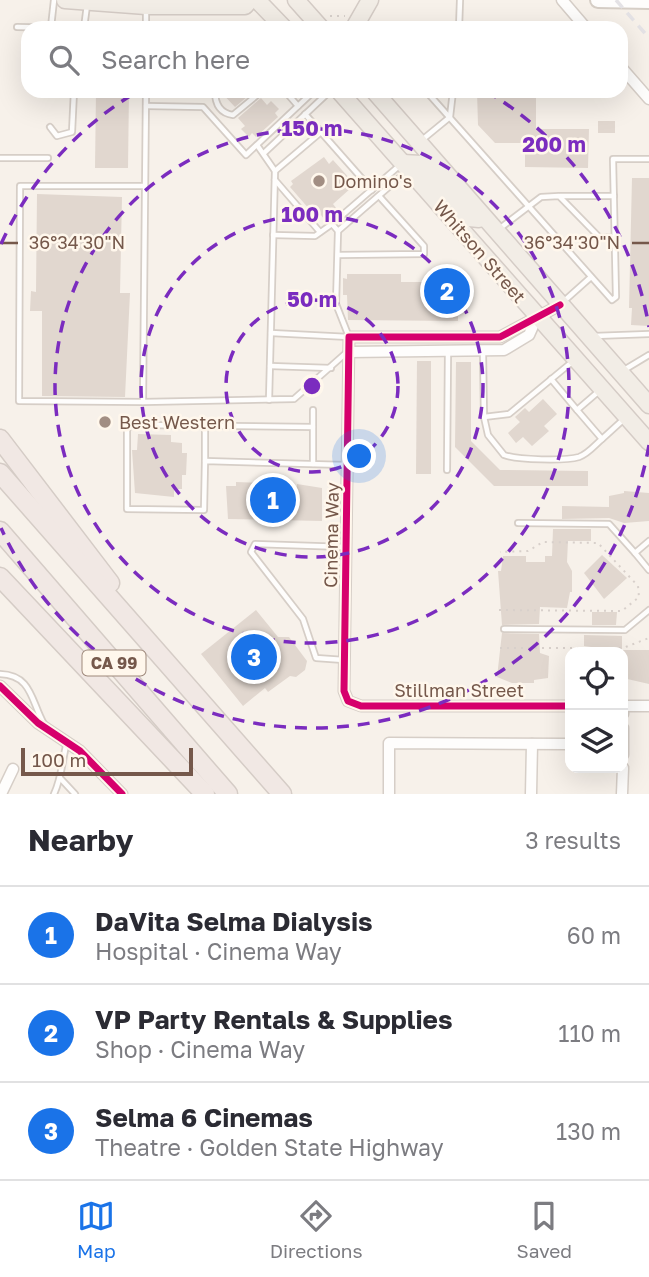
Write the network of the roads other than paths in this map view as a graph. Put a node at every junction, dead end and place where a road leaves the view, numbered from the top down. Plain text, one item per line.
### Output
1 (54, 0) edge
2 (65, 0) edge
3 (250, 0) edge
4 (257, 0) edge
5 (296, 0) edge
6 (370, 0) edge
7 (460, 0) edge
8 (562, 0) edge
9 (598, 0) edge
10 (649, 1) edge
11 (88, 2) edge
12 (142, 3) edge
13 (52, 21) edge
14 (85, 21) edge
15 (145, 21) edge
16 (277, 21) edge
17 (322, 21) edge
18 (354, 21) edge
19 (459, 21) edge
20 (580, 21) edge
21 (17, 27) dead end
22 (21, 27) edge
23 (628, 75) edge
24 (74, 98) edge
25 (146, 98) edge
26 (216, 98) edge
27 (254, 98) edge
28 (292, 98) edge
29 (307, 98) edge
30 (323, 98) edge
31 (345, 98) edge
32 (355, 98) edge
33 (380, 98) edge
34 (432, 98) edge
35 (452, 98) edge
36 (649, 99) edge
37 (146, 106) junction
38 (299, 106) junction
39 (306, 114) junction
40 (450, 117) junction
41 (50, 127) dead end
42 (321, 132) junction
43 (418, 144) junction
44 (257, 145) junction
45 (264, 153) junction
46 (0, 158) edge
47 (48, 158) dead end
48 (649, 159) edge
49 (406, 167) junction
50 (275, 171) junction
51 (275, 180) junction
52 (145, 187) junction
53 (372, 190) junction
54 (379, 196) junction
55 (559, 196) junction
56 (614, 196) junction
57 (529, 204) junction
58 (485, 219) junction
59 (331, 223) junction
60 (338, 231) junction
61 (320, 232) junction
62 (496, 232) junction
63 (273, 235) junction
64 (615, 237) junction
65 (338, 254) junction
66 (591, 277) junction
67 (560, 305) junction
68 (537, 317) junction
69 (271, 333) junction
70 (649, 334) edge
71 (588, 336) junction
72 (349, 337) junction
73 (448, 351) junction
74 (483, 351) junction
75 (349, 352) junction
76 (649, 355) edge
77 (575, 359) junction
78 (270, 366) junction
79 (331, 368) junction
80 (621, 373) junction
81 (551, 379) junction
82 (602, 389) junction
83 (269, 400) junction
84 (143, 402) junction
85 (649, 405) edge
86 (313, 410) dead end
87 (577, 410) junction
88 (484, 417) junction
89 (627, 417) junction
90 (205, 426) junction
91 (313, 427) junction
92 (649, 428) edge
93 (0, 439) edge
94 (602, 439) junction
95 (649, 442) edge
96 (205, 461) junction
97 (313, 464) junction
98 (347, 465) junction
99 (447, 470) dead end
100 (0, 473) edge
101 (518, 523) dead end
102 (0, 531) edge
103 (649, 541) edge
104 (346, 547) junction
105 (635, 553) junction
106 (649, 570) edge
107 (0, 577) edge
108 (649, 610) edge
109 (504, 629) dead end
110 (345, 660) junction
111 (0, 674) edge
112 (0, 686) edge
113 (193, 696) junction
114 (348, 701) joint
115 (565, 706) edge
116 (628, 706) edge
117 (649, 706) edge
118 (53, 734) junction
119 (67, 742) junction
120 (532, 744) junction
121 (565, 744) edge
122 (13, 769) dead end
123 (623, 773) edge
124 (61, 779) junction
125 (1, 794) edge
126 (54, 794) edge
127 (75, 794) edge
128 (122, 794) edge
129 (205, 794) edge
130 (228, 794) edge
131 (282, 794) edge
132 (388, 794) edge
133 (531, 794) edge
134 (622, 794) edge

1 - 13 lane
2 - 11 main road
3 - 12 main road
4 - 16 main road
5 - 17 main road
6 - 18 main road
7 - 19 lane
8 - 20 street
9 - 10 main road
11 - 12 main road
11 - 14 lane
12 - 15 lane
21 - 22 lane
23 - 36 street
24 - 41 lane
25 - 37 lane
26 - 27 lane
28 - 38 lane
29 - 38 lane
30 - 39 lane
31 - 49 main road, Whitson Street
32 - 43 main road
33 - 43 main road, Whitson Street
34 - 40 lane
35 - 40 lane
37 - 44 lane
37 - 52 lane
38 - 44 lane
39 - 42 lane
39 - 45 lane
40 - 43 lane
40 - 57 lane
42 - 50 lane
42 - 53 lane
43 - 58 main road, Whitson Street
44 - 45 lane
45 - 50 lane
46 - 47 lane
48 - 56 lane
49 - 53 lane
49 - 54 lane
49 - 58 main road
49 - 68 main road, Whitson Street
50 - 51 lane
51 - 61 lane
51 - 63 lane
52 - 84 lane
52 - 84 lane
53 - 59 lane
54 - 60 lane
54 - 65 lane
55 - 56 lane
55 - 57 lane
55 - 64 lane
56 - 64 lane
57 - 62 lane
57 - 66 lane
58 - 62 main road, Whitson Street
59 - 60 lane
59 - 61 lane
60 - 65 lane
61 - 63 lane
62 - 67 main road, Whitson Street
63 - 69 lane
64 - 66 lane
65 - 72 lane
66 - 67 lane
67 - 68 street
67 - 71 main road, Whitson Street
68 - 72 street
68 - 74 street
68 - 77 main road, Whitson Street
69 - 72 lane
69 - 78 lane
70 - 71 lane
71 - 80 main road, Whitson Street
72 - 75 street, Cinema Way
73 - 74 street
73 - 75 street
73 - 99 lane
74 - 88 lane
75 - 79 lane
75 - 98 street, Cinema Way
76 - 80 lane
77 - 81 lane
77 - 82 main road, Whitson Street
78 - 79 lane
78 - 83 lane
79 - 83 lane
80 - 85 main road, Whitson Street
81 - 87 lane
81 - 88 lane
82 - 87 lane
82 - 89 main road, Whitson Street
83 - 84 lane
86 - 91 lane
87 - 94 lane
88 - 94 lane
89 - 92 main road
89 - 94 lane
89 - 95 main road, Whitson Street
90 - 91 lane
90 - 96 lane
90 - 96 lane
91 - 97 lane
93 - 113 highway
96 - 97 lane
97 - 98 lane
98 - 104 street, Cinema Way
100 - 113 highway, CA 99
101 - 105 lane
102 - 130 highway, CA 99
103 - 105 lane
104 - 110 street, Cinema Way
104 - 110 lane
105 - 106 lane
107 - 129 highway
108 - 109 lane
110 - 114 street, Cinema Way
111 - 118 lane
112 - 118 street
113 - 131 highway, CA 99
114 - 115 street, Stillman Street
116 - 117 street
118 - 119 street
119 - 124 lane
119 - 128 street
120 - 121 street
120 - 132 street
120 - 133 street
122 - 125 street
123 - 134 street
124 - 126 lane
124 - 127 lane

